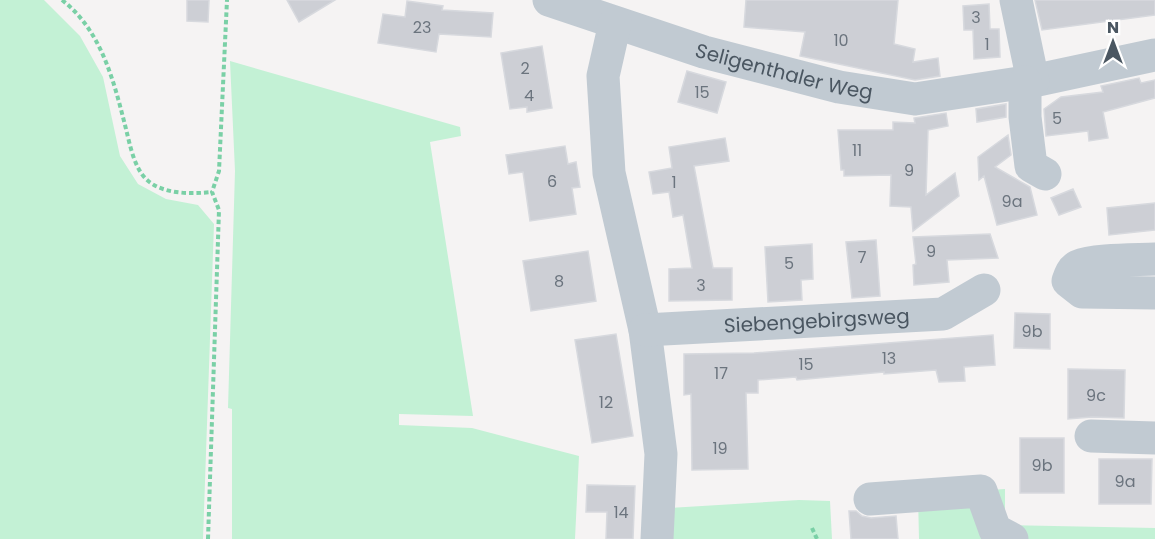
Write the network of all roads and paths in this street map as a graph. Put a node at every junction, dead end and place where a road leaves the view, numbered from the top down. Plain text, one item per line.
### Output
1 (62, 0) edge
2 (227, 0) edge
3 (549, 0) edge
4 (1016, 0) edge
5 (615, 23) junction
6 (1155, 56) edge
7 (1029, 81) junction
8 (1045, 174) dead end
9 (212, 192) junction
10 (1155, 259) edge
11 (984, 290) dead end
12 (1155, 293) edge
13 (645, 330) junction
14 (1091, 436) dead end
15 (1155, 438) edge
16 (870, 499) dead end
17 (812, 528) dead end
18 (208, 539) edge
19 (657, 539) edge
20 (817, 539) edge
21 (1011, 539) edge

1 - 9 path
2 - 9 path
3 - 5 street, Seligenthaler Weg
4 - 7 street
5 - 7 street, Seligenthaler Weg
5 - 13 street
6 - 7 street, Seligenthaler Weg
7 - 8 street
9 - 18 path
10 - 12 street
11 - 13 street, Siebengebirgsweg
13 - 19 street
14 - 15 street
16 - 21 street
17 - 20 path

